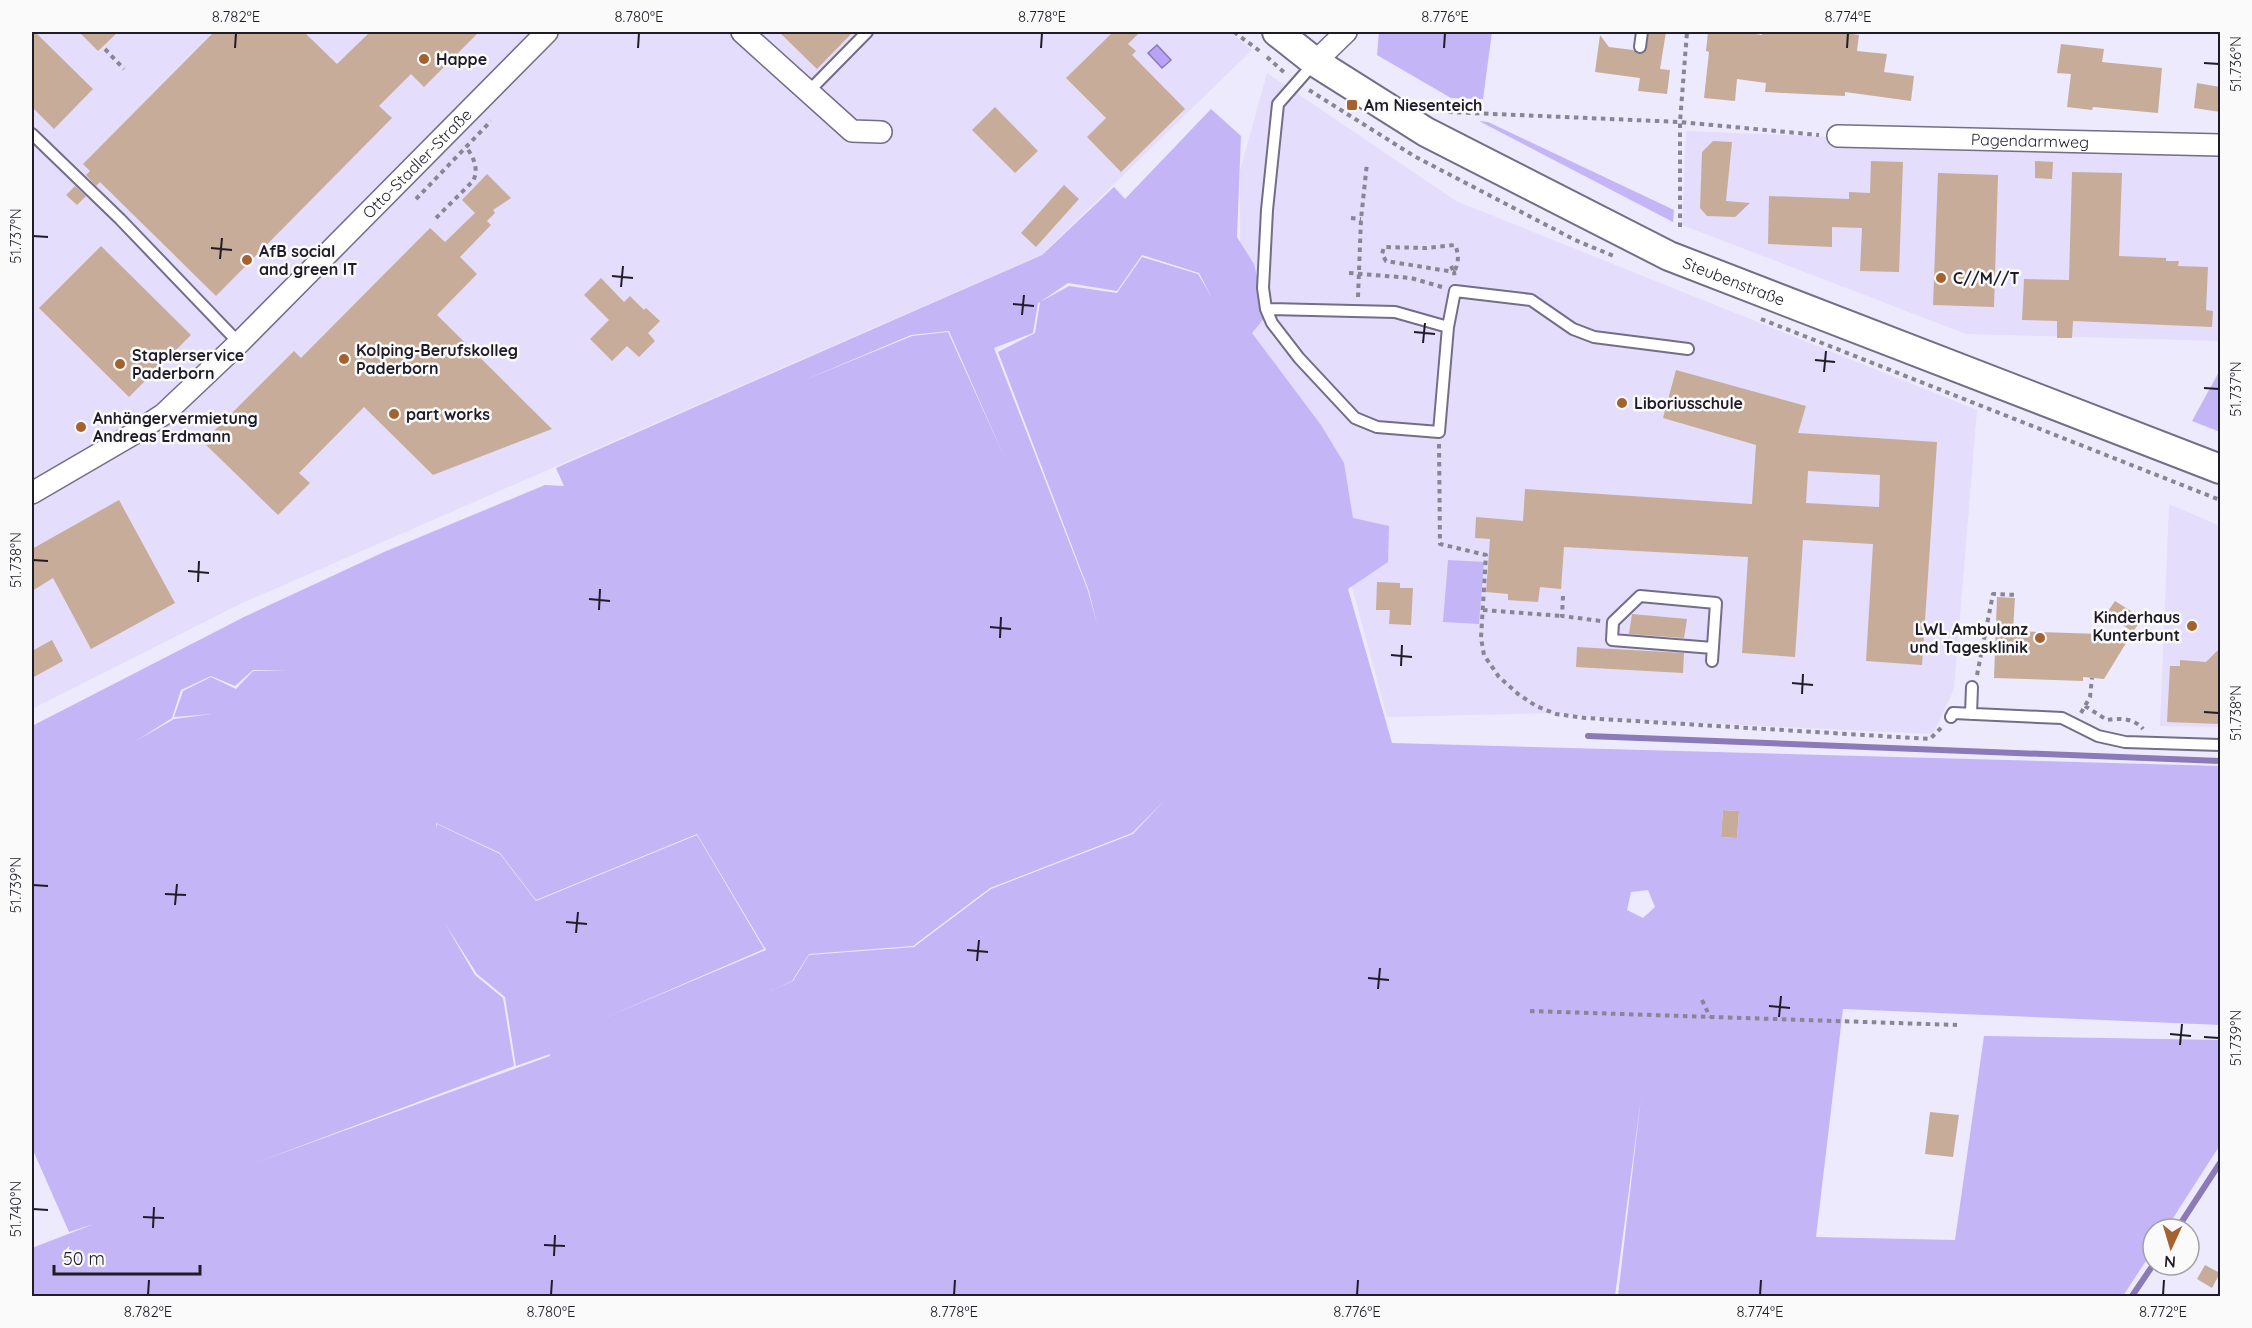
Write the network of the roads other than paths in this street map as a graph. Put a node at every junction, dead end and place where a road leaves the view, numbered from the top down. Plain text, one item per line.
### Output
1 (547, 32) edge
2 (742, 32) edge
3 (867, 32) edge
4 (1277, 32) edge
5 (1346, 32) edge
6 (1642, 32) edge
7 (1640, 47) dead end
8 (1306, 72) junction
9 (809, 91) junction
10 (881, 132) dead end
11 (32, 134) edge
12 (1838, 136) road end
13 (2220, 145) edge
14 (1266, 309) junction
15 (1448, 327) junction
16 (239, 343) junction
17 (1688, 349) dead end
18 (2220, 469) edge
19 (32, 493) edge
20 (1713, 648) junction
21 (1712, 661) dead end
22 (1972, 687) road end
23 (1971, 714) junction
24 (1951, 717) road end
25 (2220, 745) edge

1 - 16 street, Otto-Stadler-Straße
2 - 9 street
3 - 9 lane
4 - 8 street, Steubenstraße
5 - 8 street
6 - 7 lane
8 - 14 lane
8 - 18 street, Steubenstraße
9 - 10 street
11 - 16 lane
12 - 13 street, Pagendarmweg
14 - 15 lane
14 - 15 lane
15 - 17 lane
16 - 19 street, Otto-Stadler-Straße
20 - 20 lane
20 - 21 lane
22 - 23 lane
23 - 24 lane
23 - 25 lane

